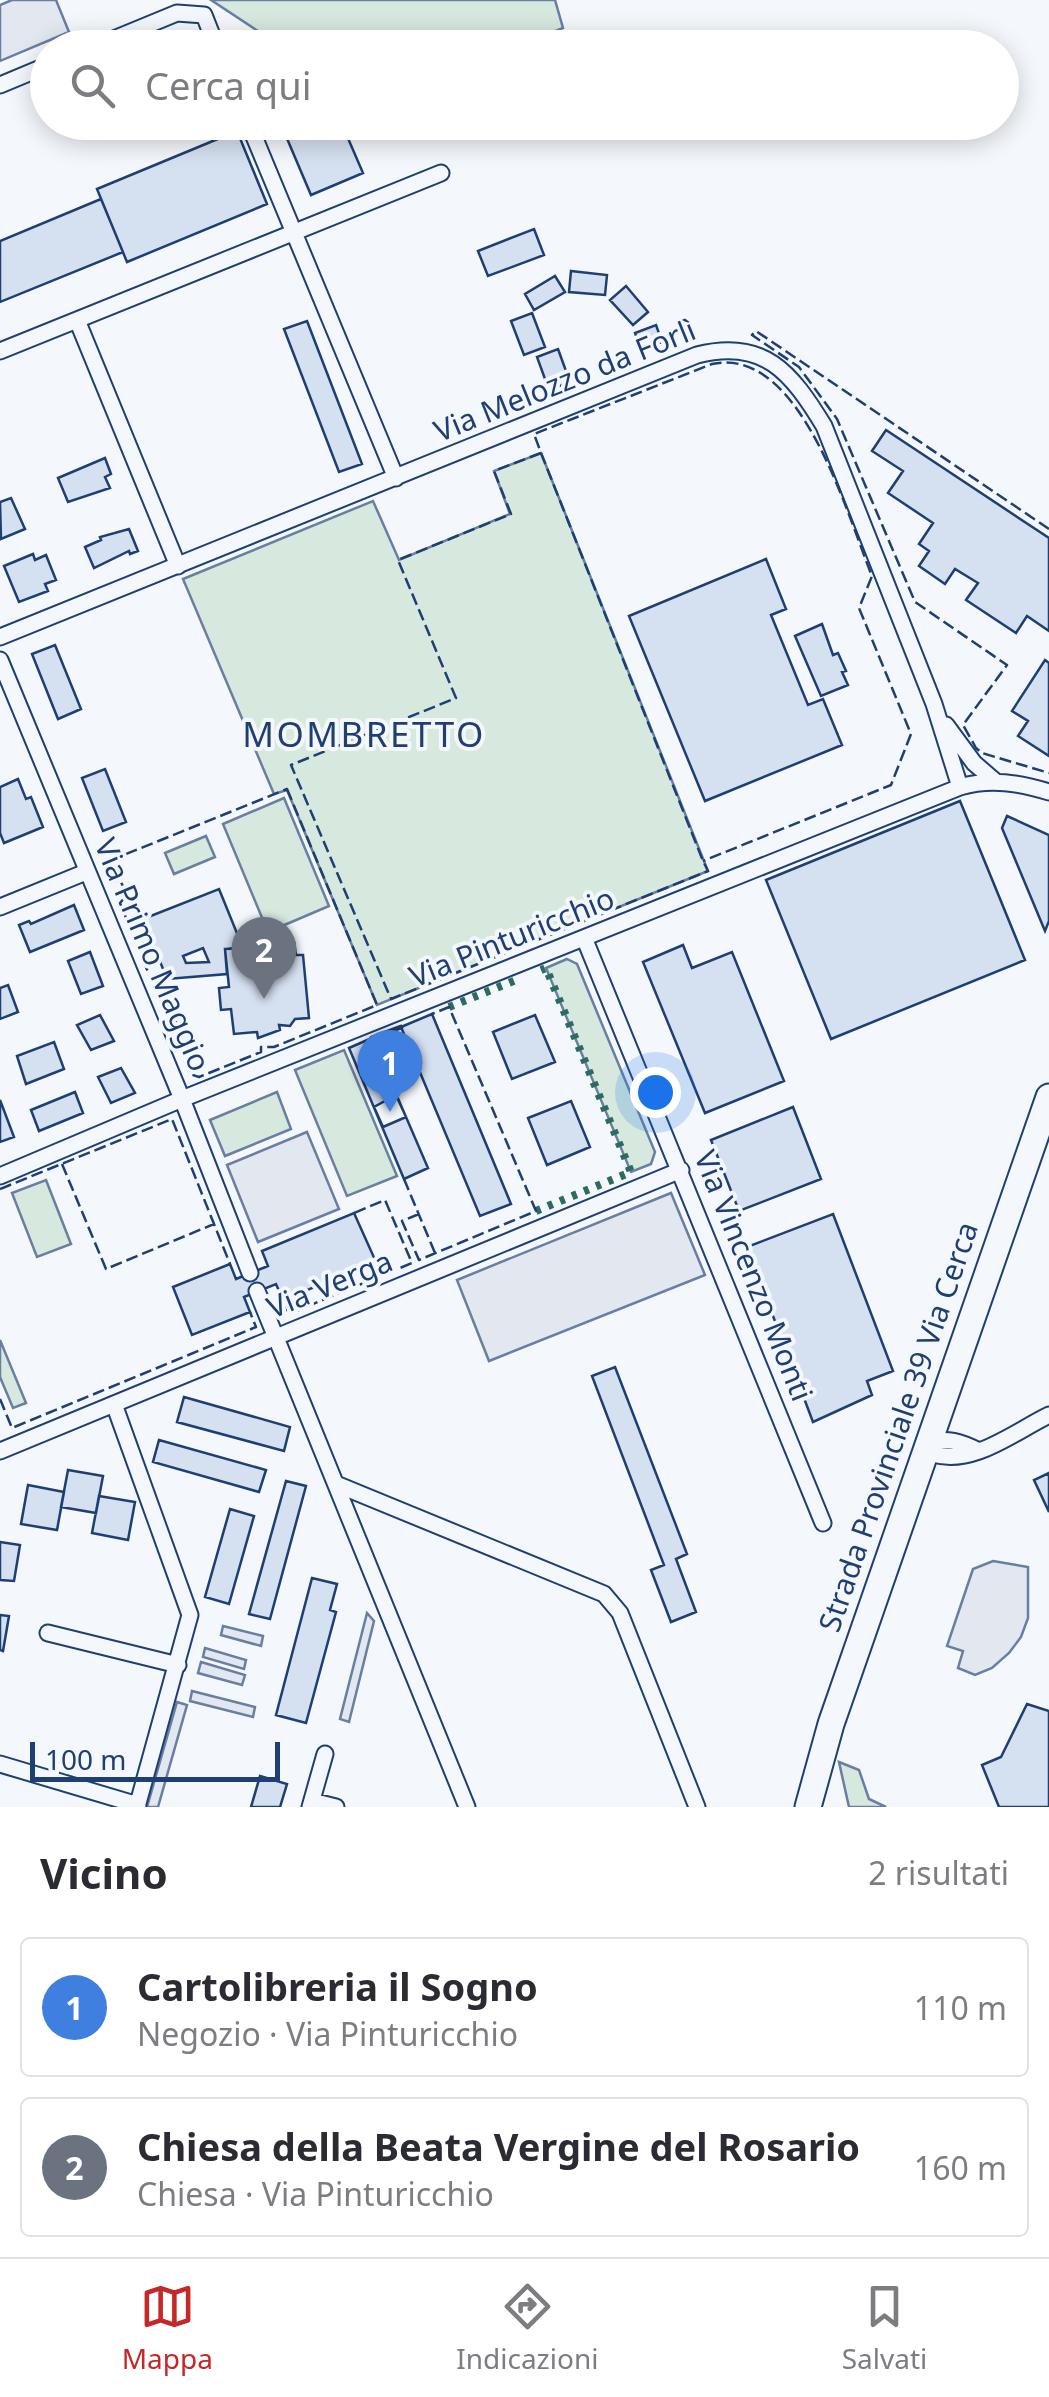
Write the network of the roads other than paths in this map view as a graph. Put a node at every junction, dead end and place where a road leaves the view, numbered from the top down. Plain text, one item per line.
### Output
1 (136, 30) edge
2 (210, 30) edge
3 (30, 72) edge
4 (0, 84) edge
5 (256, 140) edge
6 (441, 173) dead end
7 (294, 232) junction
8 (77, 320) junction
9 (0, 351) edge
10 (396, 478) junction
11 (178, 566) junction
12 (0, 637) edge
13 (0, 660) edge
14 (934, 704) junction
15 (996, 782) junction
16 (960, 787) junction
17 (1049, 792) edge
18 (86, 872) junction
19 (0, 907) edge
20 (584, 940) junction
21 (1049, 1097) edge
22 (182, 1099) junction
23 (681, 1170) junction
24 (0, 1176) edge
25 (250, 1274) dead end
26 (257, 1292) dead end
27 (276, 1338) junction
28 (114, 1404) junction
29 (1049, 1414) edge
30 (927, 1444) junction
31 (0, 1451) edge
32 (336, 1484) junction
33 (822, 1523) dead end
34 (48, 1632) dead end
35 (178, 1665) junction
36 (325, 1754) dead end
37 (0, 1764) edge
38 (459, 1787) junction
39 (311, 1804) edge
40 (138, 1806) edge
41 (336, 1807) edge
42 (452, 1807) edge
43 (467, 1807) edge
44 (697, 1807) edge
45 (811, 1807) edge

1 - 2 street
3 - 4 street
5 - 7 street
6 - 7 street
7 - 8 street
7 - 10 street
8 - 9 street
8 - 11 street
10 - 11 street, Via Melozzo da Forlì
10 - 14 street, Via Melozzo da Forlì
11 - 12 street, Via Melozzo da Forlì
13 - 18 street, Via Primo Maggio
14 - 15 street
14 - 16 street, Via Melozzo da Forlì
15 - 16 street, Via Pinturicchio
15 - 17 street, Via Pinturicchio
16 - 20 street, Via Pinturicchio
18 - 19 street
18 - 22 street, Via Primo Maggio
20 - 22 street, Via Pinturicchio
20 - 23 street, Via Vincenzo Monti
21 - 30 main road, Strada Provinciale 39 Via Cerca
22 - 24 street, Via Pinturicchio
22 - 25 street, Via Primo Maggio
23 - 27 street, Via Verga
23 - 33 street, Via Vincenzo Monti
26 - 27 street
27 - 28 street, Via Verga
27 - 32 street
28 - 31 street, Via Verga
28 - 35 street
29 - 30 street
30 - 45 main road, Strada Provinciale 39 Via Cerca
32 - 38 street
32 - 44 street
34 - 35 street
35 - 40 street
36 - 39 street
37 - 40 street
38 - 42 street
38 - 43 street
39 - 41 street

